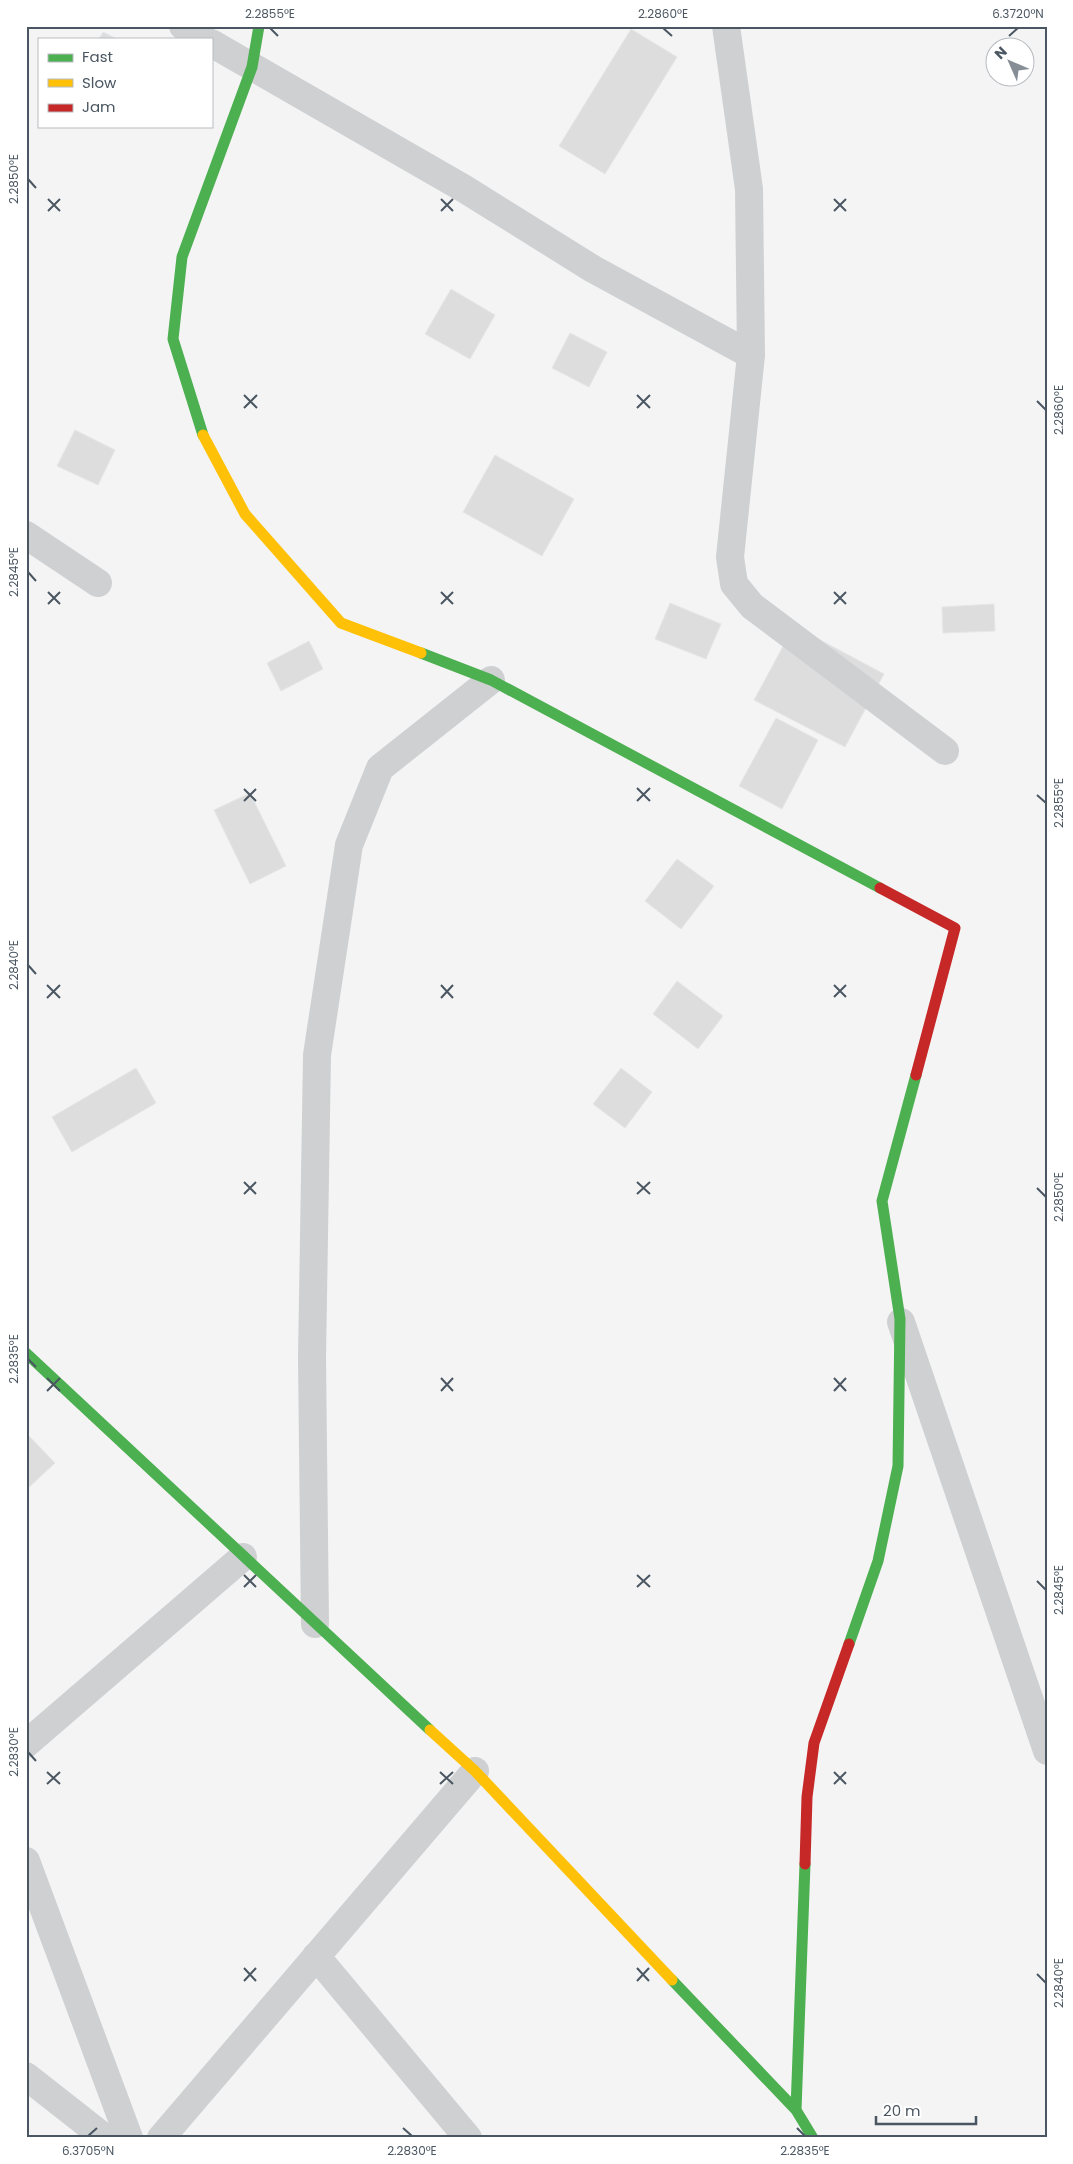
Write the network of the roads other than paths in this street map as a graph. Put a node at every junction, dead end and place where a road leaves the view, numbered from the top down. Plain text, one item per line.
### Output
1 (183, 26) edge
2 (258, 26) edge
3 (726, 26) edge
4 (202, 38) edge
5 (212, 44) edge
6 (252, 67) junction
7 (751, 355) junction
8 (26, 535) edge
9 (98, 583) dead end
10 (491, 680) junction
11 (945, 751) dead end
12 (900, 1319) junction
13 (26, 1353) edge
14 (243, 1557) junction
15 (315, 1624) junction
16 (26, 1744) edge
17 (1047, 1752) edge
18 (475, 1772) junction
19 (26, 1861) edge
20 (316, 1956) junction
21 (26, 2076) edge
22 (796, 2110) junction
23 (105, 2138) edge
24 (129, 2138) edge
25 (161, 2138) edge
26 (468, 2138) edge
27 (813, 2138) edge

1 - 4 street
2 - 6 street
3 - 7 street
5 - 6 street
6 - 7 street
6 - 10 street
7 - 11 street
8 - 9 street
10 - 12 street
10 - 15 street
12 - 17 street
12 - 22 street
13 - 14 street
14 - 15 street
14 - 16 street
15 - 18 street
18 - 20 street
18 - 22 street
19 - 24 street
20 - 25 street
20 - 26 street
21 - 23 street
22 - 27 street

